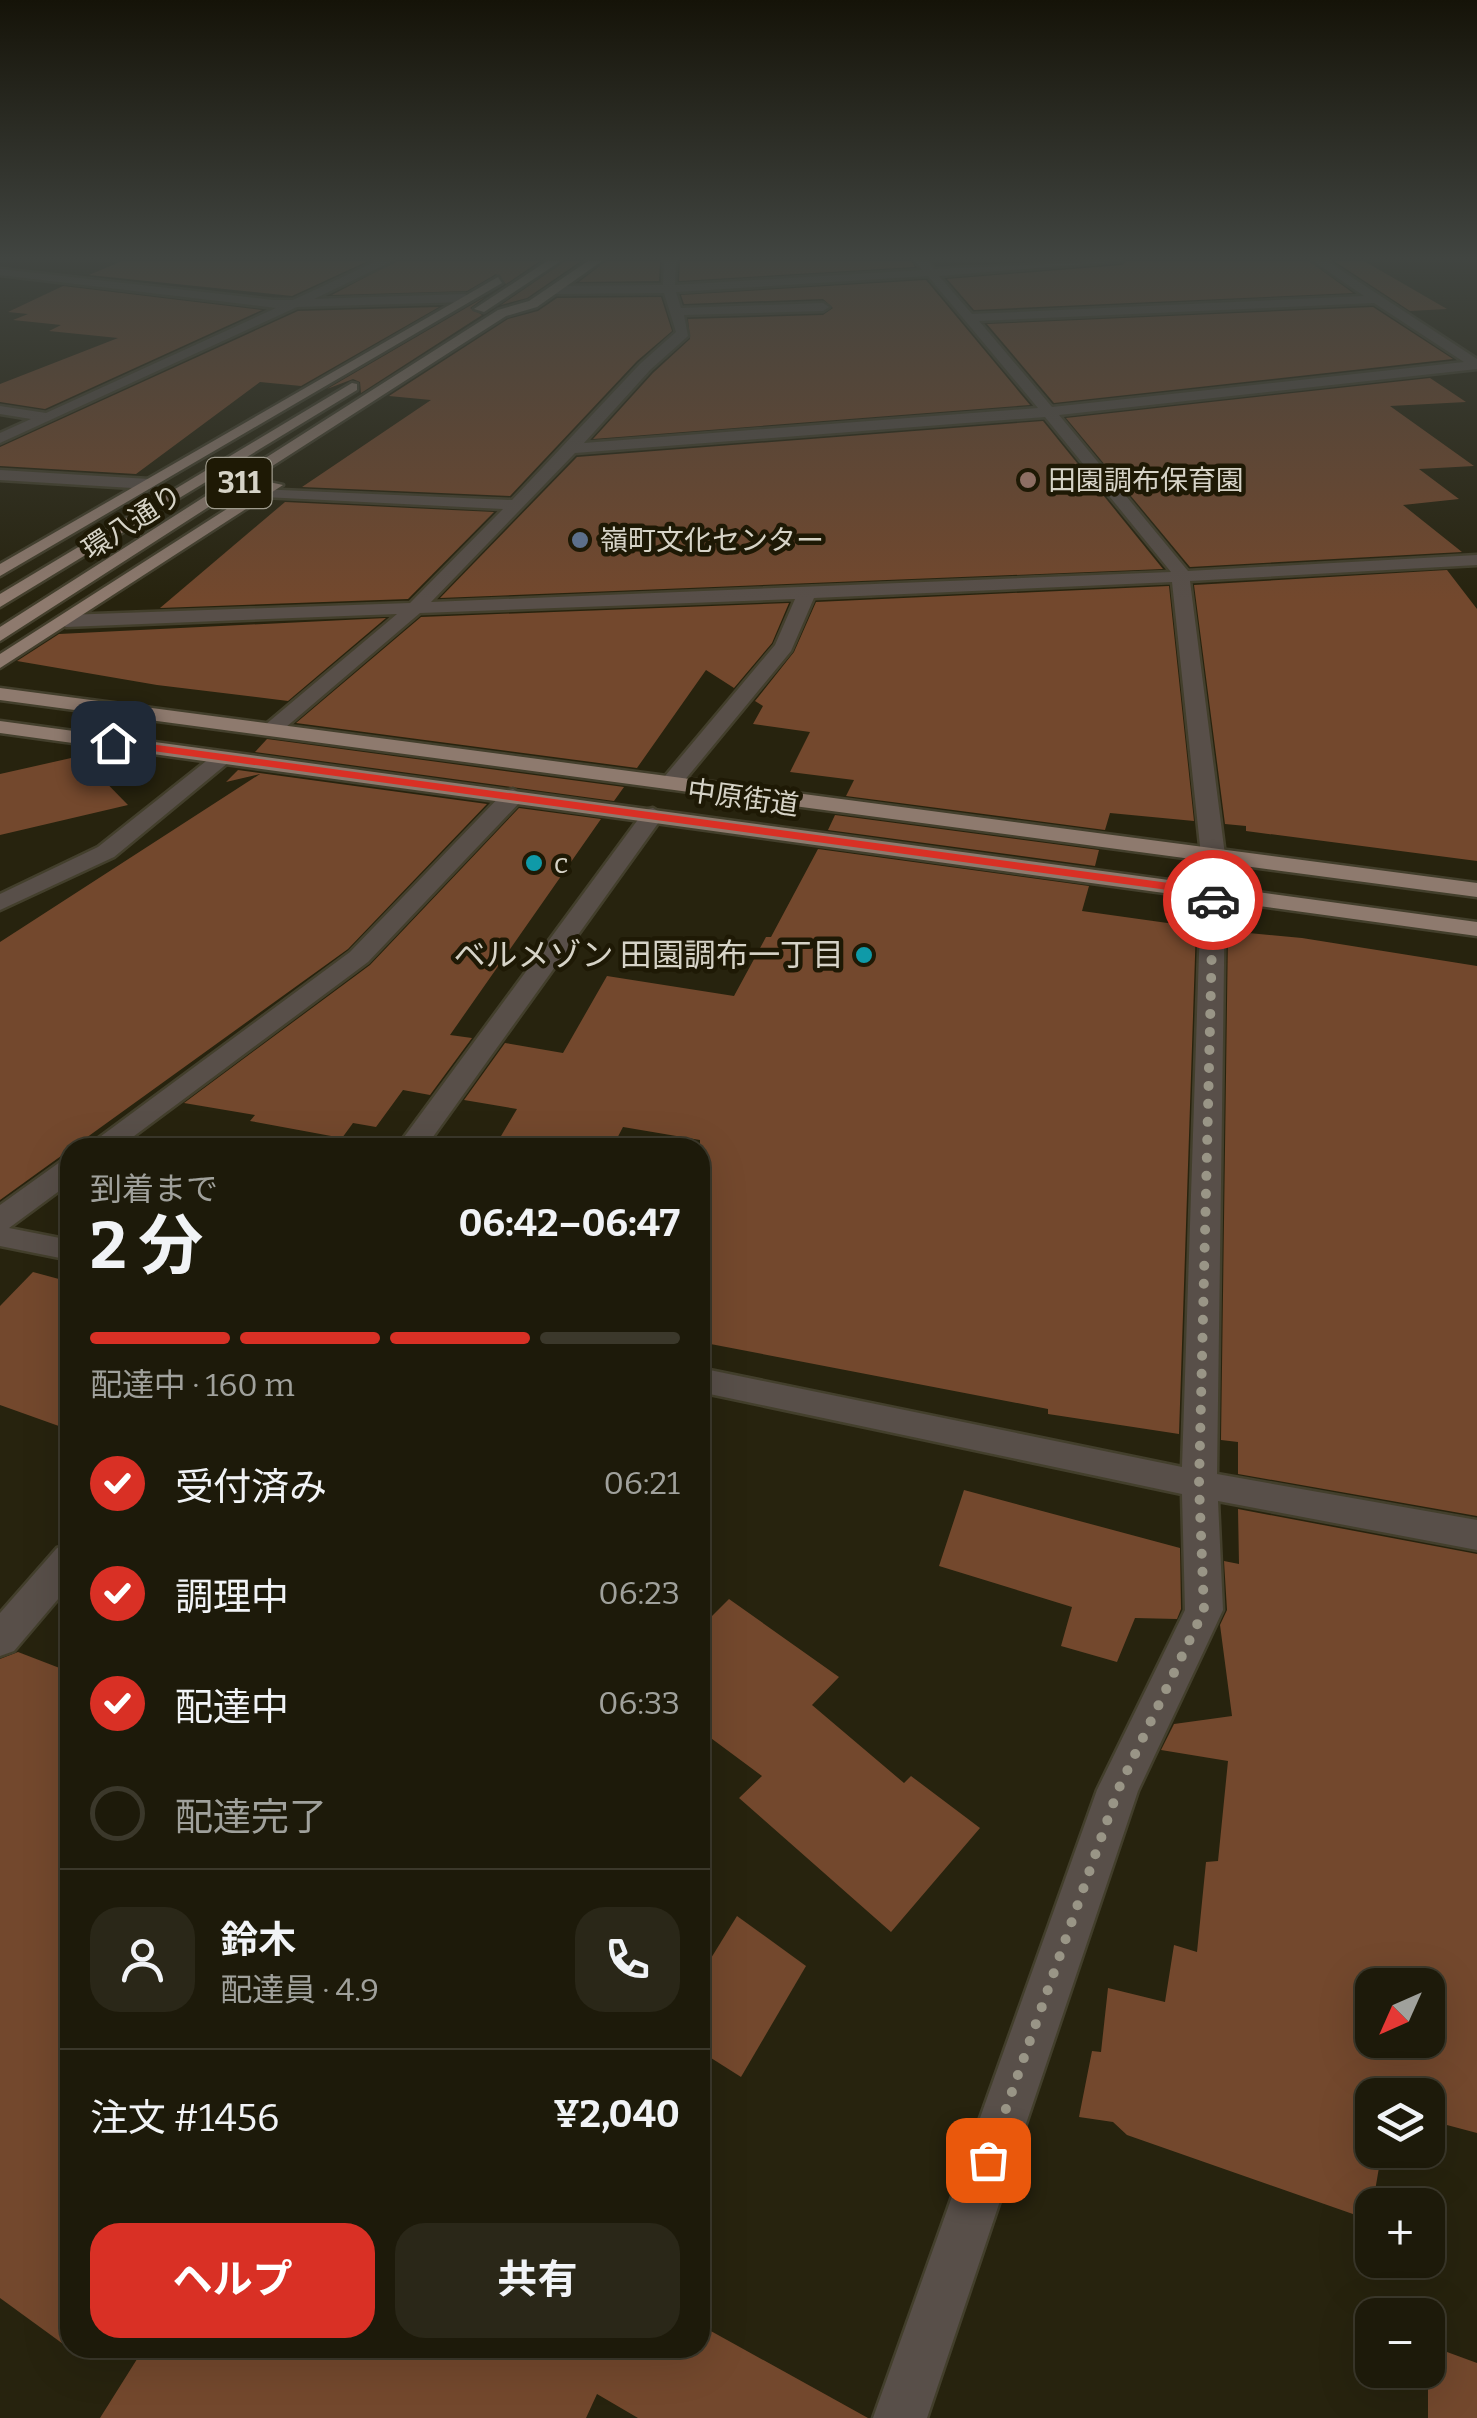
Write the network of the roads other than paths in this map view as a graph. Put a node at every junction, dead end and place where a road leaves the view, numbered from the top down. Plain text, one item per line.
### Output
1 (141, 374) edge
2 (336, 374) edge
3 (374, 374) edge
4 (409, 374) edge
5 (639, 374) edge
6 (1016, 374) edge
7 (1396, 374) edge
8 (0, 410) edge
9 (1048, 412) junction
10 (46, 417) junction
11 (0, 438) edge
12 (571, 449) junction
13 (296, 471) dead end
14 (0, 475) edge
15 (149, 484) junction
16 (264, 492) junction
17 (517, 505) junction
18 (1477, 560) edge
19 (0, 571) edge
20 (1183, 578) junction
21 (806, 593) junction
22 (0, 602) edge
23 (414, 609) junction
24 (66, 622) junction
25 (0, 635) edge
26 (0, 662) edge
27 (0, 694) edge
28 (0, 727) edge
29 (272, 730) junction
30 (222, 758) junction
31 (672, 782) junction
32 (514, 796) junction
33 (653, 816) junction
34 (1213, 874) junction
35 (1477, 890) edge
36 (0, 904) edge
37 (1477, 930) edge
38 (113, 1138) edge
39 (417, 1138) edge
40 (60, 1176) edge
41 (0, 1220) edge
42 (0, 1236) edge
43 (60, 1248) edge
44 (710, 1382) edge
45 (1199, 1484) junction
46 (1477, 1535) edge
47 (60, 1571) edge
48 (0, 1640) edge
49 (900, 2418) edge

1 - 10 street
2 - 15 main road, 311
3 - 22 main road, 環八通り / 311
4 - 25 main road, 環八通り / 311
5 - 12 street
6 - 9 street
7 - 9 street
8 - 10 street
9 - 12 street
9 - 20 street
10 - 11 street
12 - 17 street
13 - 16 main road
14 - 15 street
15 - 19 main road, 311
16 - 17 street
16 - 24 main road
17 - 23 street
18 - 20 street
20 - 21 street
20 - 34 street
21 - 23 street
21 - 31 street
23 - 24 street
23 - 29 street
24 - 26 main road
27 - 29 main road, 中原街道
28 - 30 main road, 中原街道
29 - 31 main road, 中原街道
30 - 32 main road, 中原街道
30 - 36 street
31 - 34 main road, 中原街道
32 - 33 main road, 中原街道
32 - 38 street
33 - 34 main road, 中原街道
33 - 39 street
34 - 35 main road, 中原街道
34 - 37 main road, 中原街道
34 - 45 street
40 - 41 street
42 - 43 street
44 - 45 street
45 - 46 street
45 - 49 street
47 - 48 street

